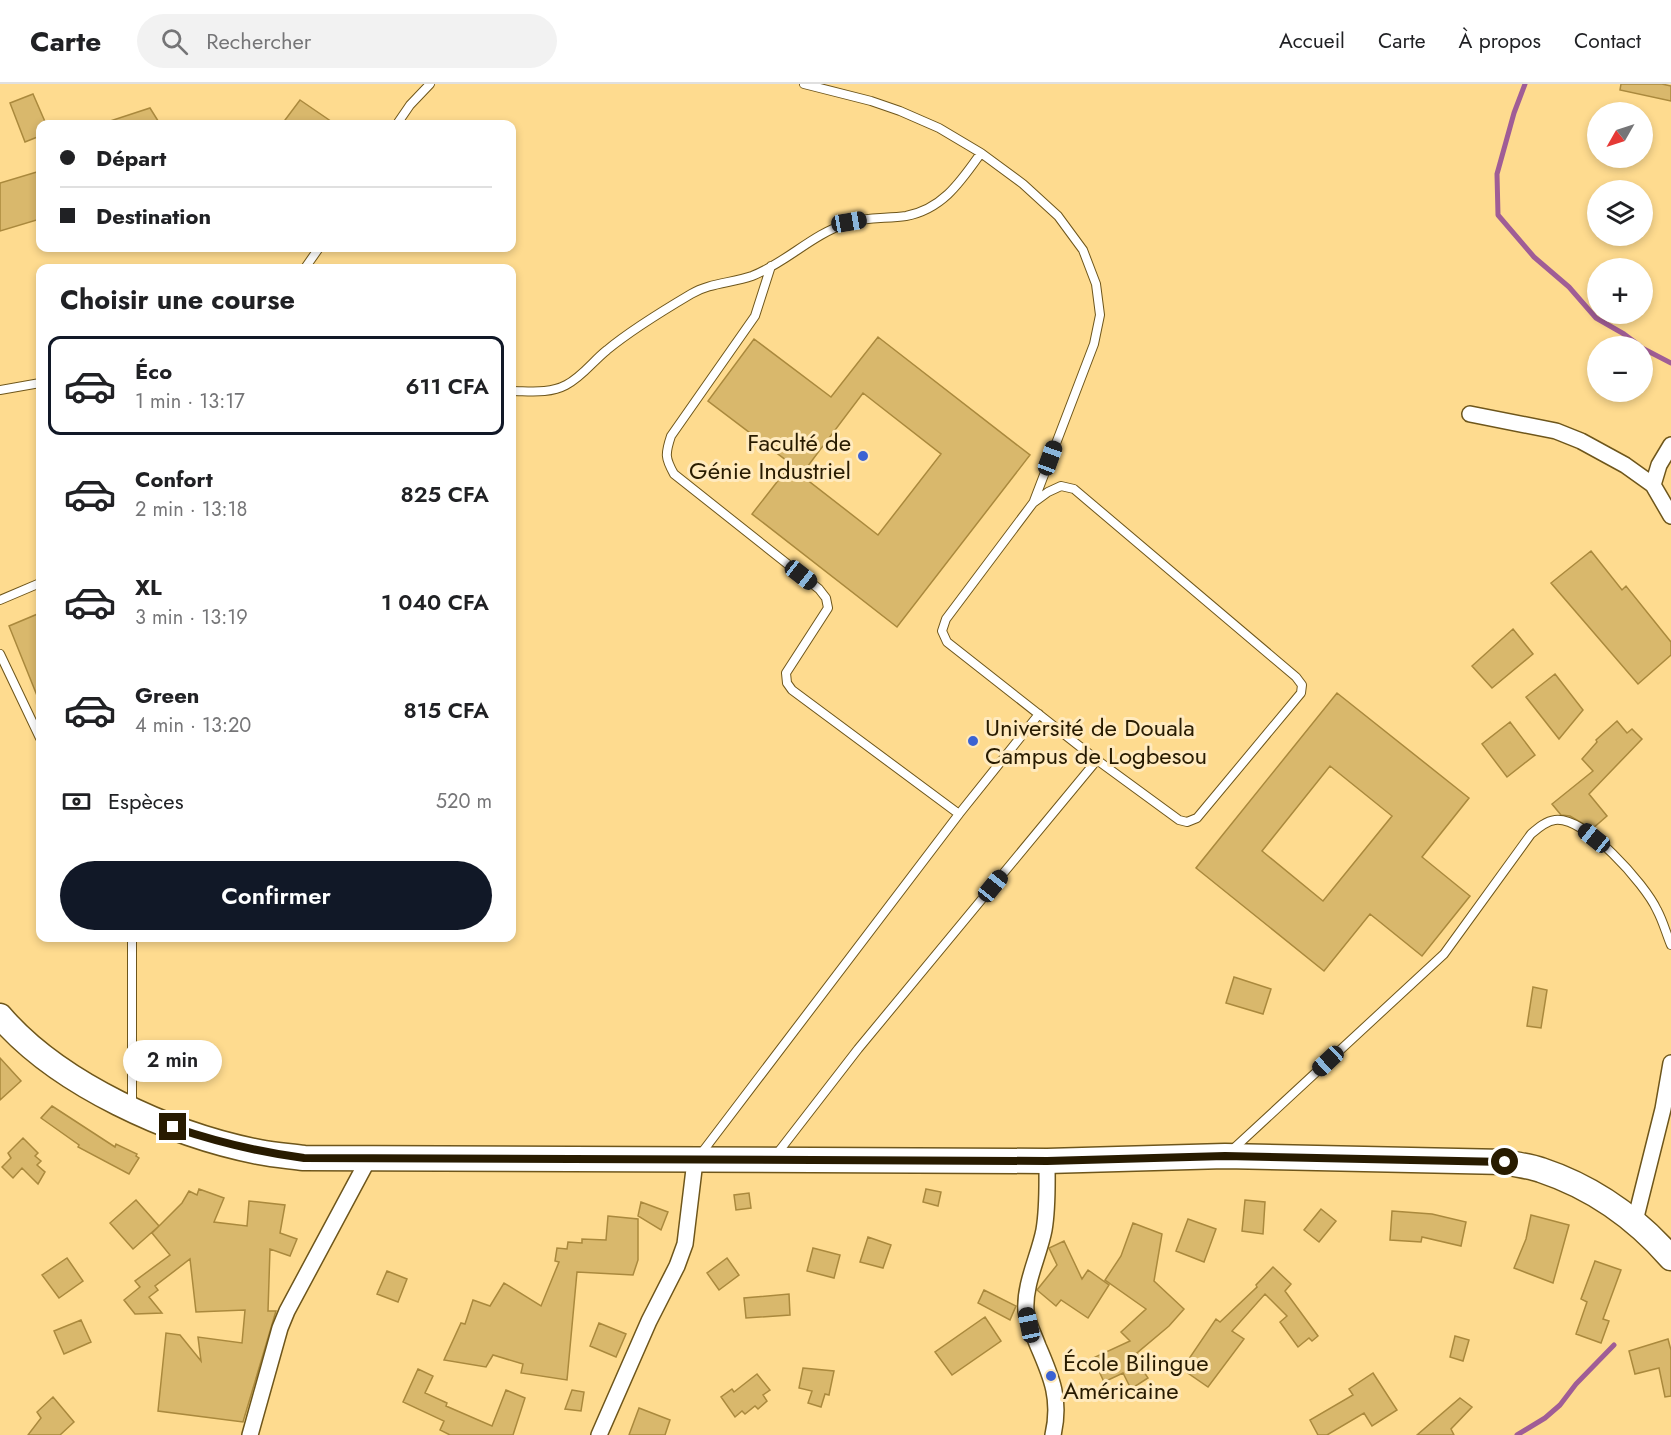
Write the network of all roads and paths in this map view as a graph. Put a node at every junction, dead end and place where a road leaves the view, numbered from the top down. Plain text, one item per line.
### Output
1 (430, 84) edge
2 (804, 84) edge
3 (400, 120) edge
4 (981, 153) junction
5 (771, 266) junction
6 (36, 384) edge
7 (0, 390) edge
8 (516, 391) edge
9 (1470, 414) dead end
10 (1671, 446) edge
11 (1653, 484) junction
12 (1033, 503) junction
13 (1671, 516) edge
14 (36, 585) edge
15 (0, 600) edge
16 (0, 654) edge
17 (1039, 714) junction
18 (36, 730) edge
19 (1097, 760) junction
20 (959, 814) junction
21 (132, 942) edge
22 (1671, 945) edge
23 (0, 1016) edge
24 (1671, 1063) edge
25 (132, 1109) junction
26 (1225, 1156) junction
27 (369, 1158) junction
28 (774, 1159) junction
29 (695, 1161) junction
30 (1047, 1161) junction
31 (1635, 1221) junction
32 (1671, 1258) edge
33 (250, 1435) edge
34 (599, 1435) edge
35 (1053, 1435) edge

1 - 3 lane
2 - 4 lane
4 - 5 lane
4 - 12 lane
5 - 8 lane
5 - 20 lane
6 - 7 lane
9 - 11 street
10 - 11 street
11 - 13 street
12 - 17 lane
12 - 19 lane
14 - 15 lane
16 - 18 lane
17 - 19 lane
17 - 20 lane
19 - 28 lane
20 - 29 lane
21 - 25 lane
22 - 26 lane
23 - 25 main road
24 - 31 street
25 - 27 main road
26 - 30 main road
26 - 31 main road
27 - 29 main road
27 - 33 street
28 - 29 main road
28 - 30 main road
29 - 34 street
30 - 35 street
31 - 32 main road

